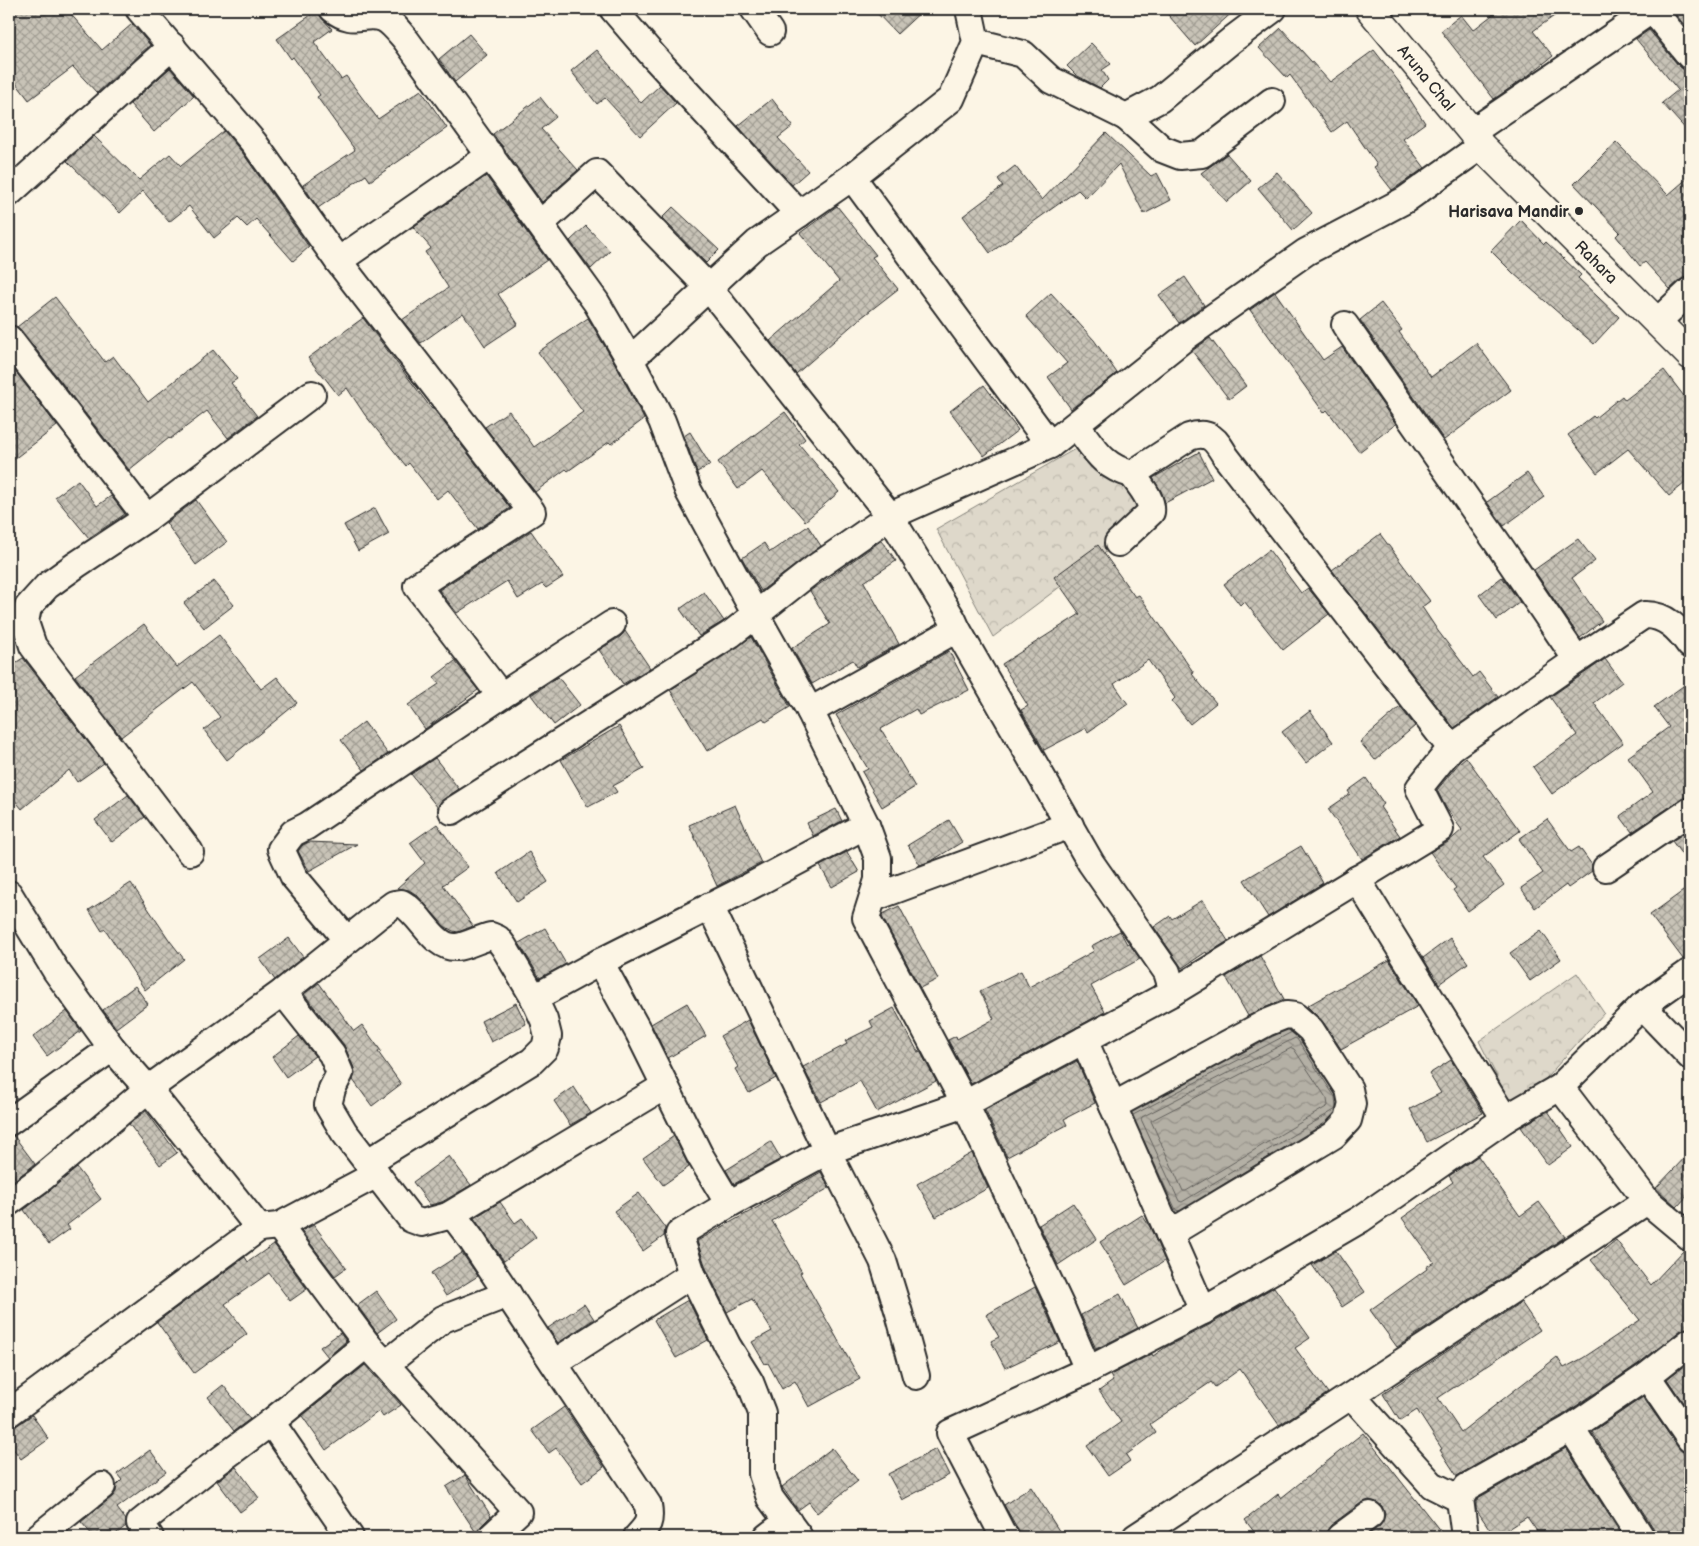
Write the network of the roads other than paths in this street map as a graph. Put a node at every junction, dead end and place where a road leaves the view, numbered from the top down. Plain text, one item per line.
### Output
1 (139, 9) edge
2 (333, 9) edge
3 (613, 9) edge
4 (754, 9) edge
5 (969, 9) edge
6 (1273, 9) edge
7 (1370, 9) edge
8 (1652, 9) edge
9 (770, 32) dead end
10 (976, 42) junction
11 (172, 46) junction
12 (1690, 56) edge
13 (1272, 101) dead end
14 (1126, 117) junction
15 (1476, 139) junction
16 (490, 155) junction
17 (852, 177) junction
18 (9, 192) edge
19 (799, 214) junction
20 (541, 223) junction
21 (338, 261) junction
22 (710, 288) junction
23 (1690, 291) edge
24 (1657, 322) junction
25 (1345, 326) dead end
26 (9, 339) edge
27 (1690, 355) edge
28 (630, 360) junction
29 (312, 394) dead end
30 (1076, 425) junction
31 (1050, 445) junction
32 (1132, 474) junction
33 (890, 516) junction
34 (147, 518) junction
35 (1118, 543) dead end
36 (18, 604) edge
37 (756, 615) junction
38 (612, 624) dead end
39 (957, 629) junction
40 (1690, 645) edge
41 (1577, 660) junction
42 (500, 696) junction
43 (810, 711) junction
44 (1450, 748) junction
45 (452, 811) dead end
46 (1690, 811) edge
47 (866, 825) junction
48 (1070, 825) junction
49 (190, 852) dead end
50 (1606, 868) dead end
51 (1357, 879) junction
52 (9, 894) edge
53 (873, 898) junction
54 (710, 906) junction
55 (347, 940) junction
56 (600, 962) junction
57 (1690, 972) edge
58 (283, 992) junction
59 (1173, 992) junction
60 (534, 998) junction
61 (1642, 1006) junction
62 (1084, 1040) junction
63 (112, 1048) junction
64 (1690, 1056) edge
65 (665, 1086) junction
66 (1560, 1087) junction
67 (148, 1089) junction
68 (965, 1104) junction
69 (1113, 1106) junction
70 (1505, 1119) junction
71 (9, 1122) edge
72 (827, 1151) junction
73 (372, 1168) junction
74 (1647, 1201) junction
75 (9, 1202) edge
76 (729, 1204) junction
77 (448, 1216) junction
78 (269, 1227) junction
79 (1169, 1234) junction
80 (1690, 1237) edge
81 (692, 1274) junction
82 (508, 1294) junction
83 (1203, 1311) junction
84 (1690, 1342) edge
85 (367, 1344) junction
86 (386, 1364) junction
87 (554, 1364) junction
88 (1088, 1370) junction
89 (916, 1376) dead end
90 (1647, 1376) junction
91 (1352, 1396) junction
92 (9, 1412) edge
93 (271, 1422) junction
94 (1571, 1428) junction
95 (1690, 1439) edge
96 (102, 1486) dead end
97 (1460, 1499) junction
98 (1370, 1515) dead end
99 (793, 1529) edge
100 (647, 1533) edge
101 (1001, 1536) edge
102 (38, 1537) edge
103 (150, 1537) edge
104 (350, 1537) edge
105 (491, 1537) edge
106 (767, 1537) edge
107 (1136, 1537) edge
108 (1340, 1537) edge
109 (1465, 1537) edge
110 (1641, 1537) edge

1 - 11 street
2 - 16 street
3 - 19 street
4 - 9 street
5 - 10 street
6 - 14 street
7 - 15 street, Aruna Chal
8 - 12 street
8 - 15 street
10 - 14 street
10 - 17 street
11 - 18 street
11 - 21 street
13 - 14 street
15 - 24 street, Rahara
15 - 30 street
16 - 20 street
16 - 21 street
17 - 19 street
17 - 31 street
19 - 22 street
20 - 22 street
20 - 28 street
21 - 42 street
22 - 28 street
22 - 33 street
23 - 24 street
24 - 27 street, Rahara
25 - 41 street
26 - 34 street
28 - 37 street
29 - 34 street
30 - 31 street
30 - 32 street
31 - 33 street
32 - 35 street
32 - 44 street
33 - 37 street
33 - 39 street
34 - 36 street
36 - 49 street
37 - 43 street
37 - 45 street
38 - 42 street
39 - 43 street
39 - 48 street
40 - 41 street
41 - 44 street
42 - 55 street
43 - 47 street
44 - 51 street
46 - 50 street
47 - 53 street
47 - 54 street
48 - 53 street
48 - 59 street
51 - 59 street
51 - 70 street
52 - 63 street
53 - 68 street
54 - 56 street
54 - 72 street
55 - 58 street
55 - 60 street
56 - 60 street
56 - 65 street
57 - 61 street
58 - 67 street
58 - 73 street
59 - 62 street
60 - 73 street
61 - 64 street
61 - 66 street
62 - 68 street
62 - 69 street
63 - 67 street
63 - 71 street
65 - 76 street
65 - 77 street
66 - 70 street
66 - 74 street
67 - 75 street
67 - 78 street
68 - 72 street
68 - 88 street
69 - 79 street
69 - 79 street
70 - 83 street
72 - 76 street
72 - 89 street
73 - 77 street
73 - 78 street
74 - 80 street
74 - 91 street
76 - 81 street
77 - 82 street
78 - 85 street
78 - 92 street
79 - 83 street
81 - 87 street
81 - 99 street
82 - 86 street
82 - 87 street
83 - 88 street
84 - 90 street
85 - 86 street
85 - 93 street
86 - 105 street
87 - 100 street
88 - 101 street
90 - 94 street
90 - 95 street
91 - 97 street
91 - 107 street
93 - 103 street
93 - 104 street
94 - 97 street
94 - 110 street
96 - 102 street
97 - 109 street
98 - 108 street
99 - 106 street

